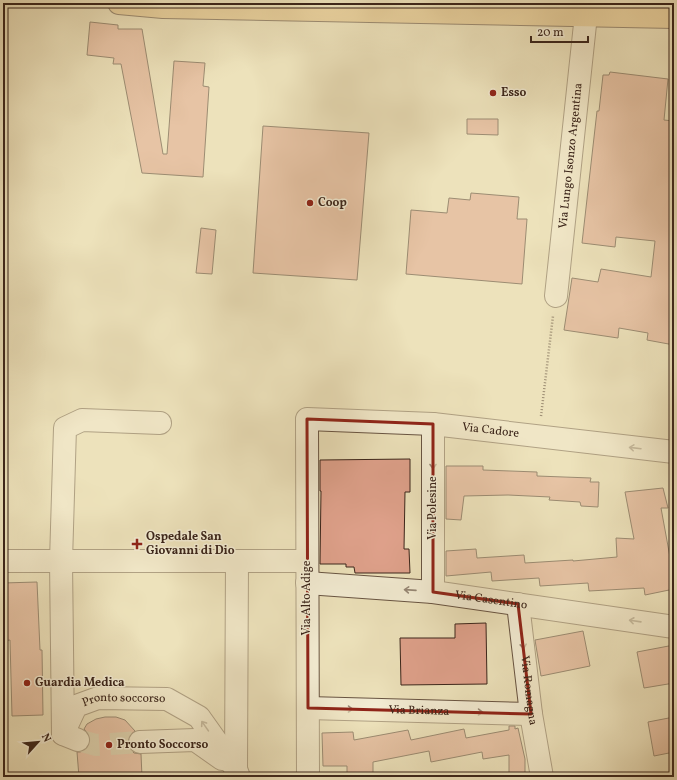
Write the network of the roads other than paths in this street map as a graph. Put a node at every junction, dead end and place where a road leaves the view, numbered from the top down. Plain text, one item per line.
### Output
1 (119, 3) edge
2 (586, 15) junction
3 (674, 16) edge
4 (556, 296) road end
5 (307, 419) joint
6 (160, 422) dead end
7 (433, 424) junction
8 (674, 452) edge
9 (3, 561) edge
10 (61, 561) junction
11 (238, 561) junction
12 (308, 561) junction
13 (307, 583) junction
14 (433, 592) junction
15 (518, 604) junction
16 (674, 627) edge
17 (308, 708) junction
18 (531, 714) junction
19 (140, 742) tunnel mouth
20 (237, 773) edge
21 (308, 777) edge
22 (542, 777) edge

1 - 2 main road
2 - 3 main road
2 - 4 street, Via Lungo Isonzo Argentina
5 - 7 street, Via Cadore
5 - 12 street, Via Alto Adige
6 - 10 street
8 -> 7 street, Via Cadore
7 -> 14 street, Via Polesine
9 - 10 street
10 - 11 street
20 -> 10 street, Pronto soccorso
11 - 12 street
11 - 20 street
12 - 13 street, Via Alto Adige
14 -> 13 street, Via Casentino
13 - 17 street, Via Alto Adige
14 - 15 street, Via Casentino
16 -> 15 street, Via Casentino
15 -> 18 street, Via Romagna
17 -> 18 street, Via Brianza
17 - 21 street, Via Alto Adige
18 - 22 street, Via Romagna
19 - 20 street

